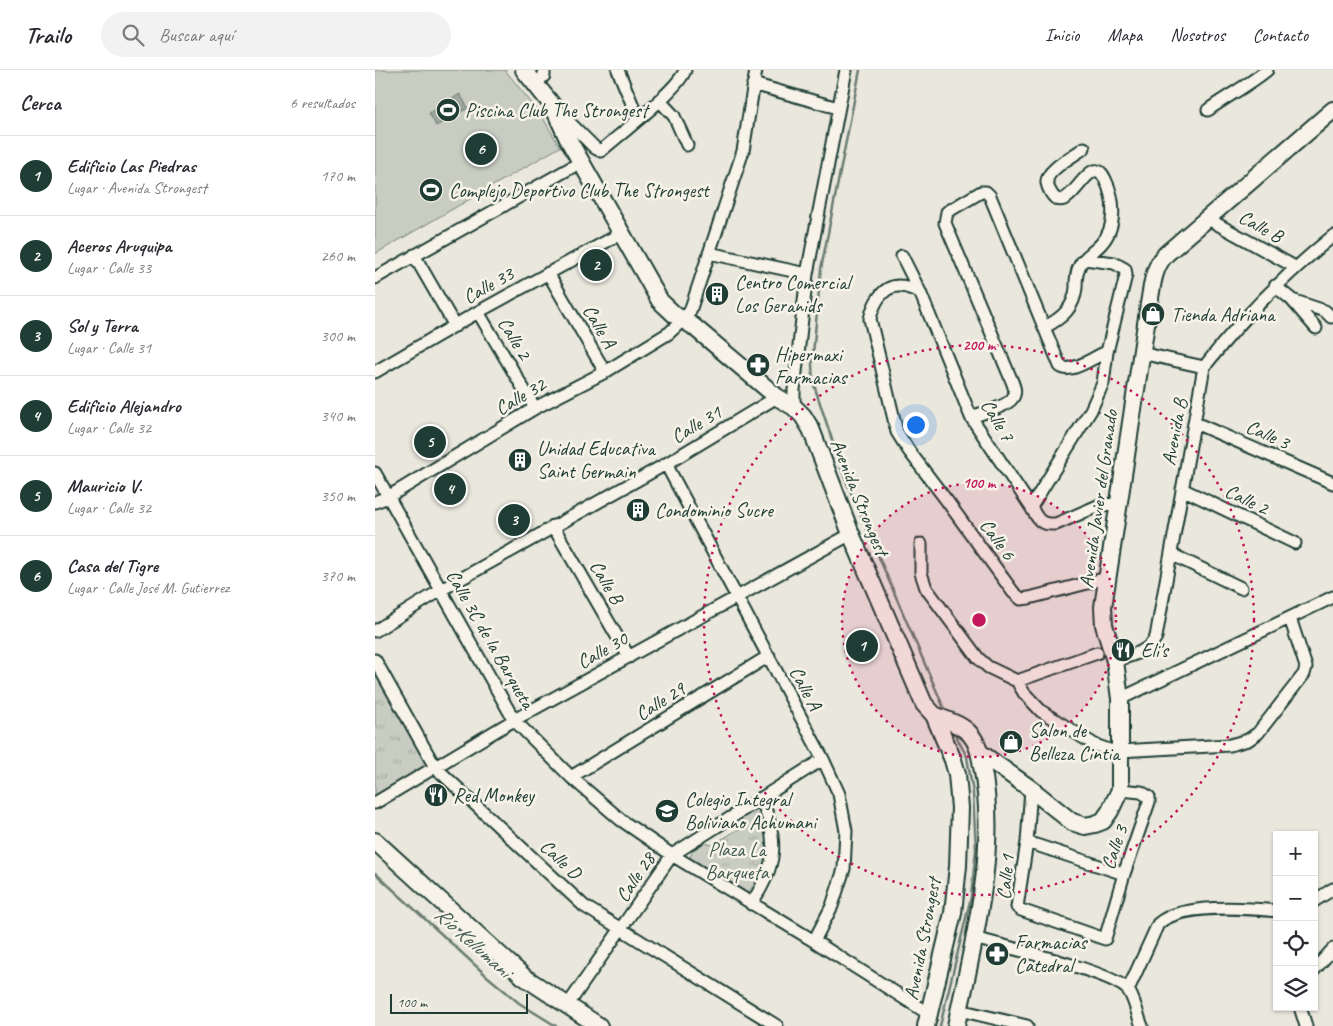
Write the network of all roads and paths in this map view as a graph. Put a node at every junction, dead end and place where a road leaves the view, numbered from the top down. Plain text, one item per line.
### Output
1 (523, 70) edge
2 (544, 70) edge
3 (618, 70) edge
4 (685, 70) edge
5 (756, 70) edge
6 (846, 70) edge
7 (1267, 70) edge
8 (535, 84) junction
9 (753, 84) junction
10 (659, 100) junction
11 (553, 106) junction
12 (838, 108) junction
13 (1208, 110) dead end
14 (1333, 110) edge
15 (638, 118) junction
16 (687, 145) dead end
17 (1083, 148) dead end
18 (581, 162) junction
19 (1208, 219) junction
20 (621, 234) junction
21 (1333, 236) edge
22 (709, 254) junction
23 (414, 255) junction
24 (902, 256) dead end
25 (1085, 259) junction
26 (1295, 267) junction
27 (548, 273) junction
28 (807, 274) junction
29 (375, 278) edge
30 (1275, 286) junction
31 (920, 292) junction
32 (1291, 299) junction
33 (478, 312) junction
34 (1331, 317) dead end
35 (683, 320) junction
36 (455, 326) junction
37 (1045, 327) junction
38 (1316, 328) dead end
39 (1107, 352) junction
40 (1141, 353) junction
41 (1204, 367) junction
42 (375, 372) edge
43 (605, 372) junction
44 (777, 397) junction
45 (535, 408) junction
46 (794, 408) junction
47 (971, 417) junction
48 (1195, 422) junction
49 (666, 464) junction
50 (375, 473) edge
51 (1329, 481) edge
52 (1182, 489) junction
53 (388, 497) junction
54 (375, 502) edge
55 (1118, 504) junction
56 (1031, 507) junction
57 (553, 526) junction
58 (851, 534) junction
59 (921, 544) dead end
60 (1295, 544) dead end
61 (1171, 554) junction
62 (1107, 578) junction
63 (1241, 588) dead end
64 (441, 590) junction
65 (736, 597) junction
66 (1333, 597) edge
67 (1290, 618) junction
68 (375, 632) edge
69 (1097, 653) dead end
70 (769, 656) junction
71 (629, 657) junction
72 (375, 660) edge
73 (1115, 661) junction
74 (1017, 681) junction
75 (1121, 699) junction
76 (944, 719) junction
77 (514, 720) junction
78 (1119, 751) junction
79 (979, 752) junction
80 (823, 759) junction
81 (435, 767) junction
82 (571, 777) junction
83 (1031, 789) junction
84 (1120, 790) junction
85 (761, 798) junction
86 (375, 803) edge
87 (375, 841) edge
88 (1027, 842) junction
89 (672, 855) junction
90 (1123, 874) junction
91 (1333, 889) edge
92 (1318, 898) edge
93 (751, 904) junction
94 (1273, 911) edge
95 (621, 930) junction
96 (974, 938) junction
97 (1105, 939) joint
98 (814, 941) junction
99 (1333, 949) edge
100 (1318, 966) edge
101 (1128, 990) junction
102 (567, 1006) junction
103 (1301, 1011) edge
104 (957, 1018) edge
105 (927, 1020) edge
106 (599, 1026) edge
107 (777, 1026) edge
108 (1027, 1026) edge
109 (1142, 1026) edge
110 (1306, 1026) edge

1 - 8 street, Avenida Strongest
2 - 8 street
3 - 15 street
4 - 10 street
5 - 9 street
6 - 12 street
7 - 13 street
8 - 11 street, Avenida Strongest
9 - 12 street
9 - 22 street
10 - 15 street
10 - 16 street
11 - 15 street
11 - 18 street, Avenida Strongest
12 - 28 street
14 - 19 street, Avenida Javier del Granado
17 - 25 street
18 - 20 street, Avenida Strongest
18 - 23 street
19 - 26 street, Calle B
19 - 40 street, Avenida Javier del Granado
20 - 27 street, Calle 33
20 - 35 street, Avenida Strongest
21 - 26 street, Avenida B
22 - 28 street
22 - 35 street
23 - 29 street
23 - 36 street
24 - 31 street, Calle 7
25 - 37 street
25 - 39 street
26 - 30 street, Avenida B
27 - 33 street, Calle 33
27 - 43 street, Calle A
28 - 46 street
30 - 32 street
30 - 41 street, Avenida B
31 - 47 street, Calle 7
31 - 62 street, Calle 6
32 - 34 street
32 - 38 street
33 - 36 street, Calle 33
33 - 45 street, Calle 2
35 - 43 street, Calle 32
35 - 44 street, Avenida Strongest
36 - 42 street, Calle 33
37 - 39 street
37 - 47 street
39 - 56 street
40 - 41 street
40 - 55 street, Avenida Javier del Granado
41 - 48 street, Avenida B
43 - 45 street, Calle 32
44 - 46 street, Avenida Strongest
44 - 49 street, Calle 31
45 - 53 street, Calle 32
46 - 58 street, Avenida Strongest
47 - 56 street, Calle 7
48 - 51 street, Calle 3
48 - 52 street, Avenida B
49 - 57 street, Calle 31
49 - 65 street, Calle A
50 - 53 street, Calle 3C de la Barqueta
52 - 60 street, Calle 2
52 - 61 street, Avenida B
53 - 54 street, Calle 32
53 - 64 street, Calle 3C de la Barqueta
55 - 56 street, Calle 7
55 - 62 street, Avenida Javier del Granado
57 - 64 street, Calle 31
57 - 71 street, Calle B
58 - 65 street, Calle 30
58 - 76 street, Avenida Strongest
59 - 74 street
61 - 63 street
61 - 73 street, Avenida B
62 - 73 street, Avenida Javier del Granado
64 - 68 street, Calle 31
64 - 77 street, Calle 3C de la Barqueta
65 - 70 street, Calle A
65 - 71 street, Calle 30
66 - 67 street
67 - 75 street
67 - 78 street
69 - 74 street
70 - 80 street, Calle A
70 - 82 street, Calle 29
71 - 77 street, Calle 30
72 - 81 street, Calle D
73 - 75 street, Avenida Javier del Granado
74 - 78 street
75 - 78 street, Avenida Javier del Granado
76 - 79 street
76 - 105 street, Avenida Strongest
77 - 81 street, Calle 30
77 - 82 street, Calle 3C de la Barqueta
78 - 84 street, Avenida Javier del Granado
79 - 83 street, Avenida Javier del Granado
79 - 96 street
80 - 85 street, Calle 28
80 - 98 street, Calle A
81 - 86 street, Calle 30
81 - 95 street, Calle D
82 - 89 street, Calle 3C de la Barqueta
83 - 84 street, Avenida Javier del Granado
83 - 88 street, Calle 1
84 - 90 street, Calle 3
85 - 89 street, Calle 28
85 - 93 street
87 - 102 street
88 - 90 street
88 - 97 street, Calle 1
89 - 93 street, Calle 3C de la Barqueta
89 - 95 street, Calle 28
90 - 97 street, Calle 3
91 - 92 street
93 - 98 street, Calle 3C de la Barqueta
94 - 101 street
95 - 102 street, Calle 28
95 - 107 street, Calle D
96 - 101 street
96 - 104 street
98 - 105 street, Calle 3C de la Barqueta
99 - 100 street
101 - 109 street
102 - 106 street
103 - 110 street
104 - 108 street

